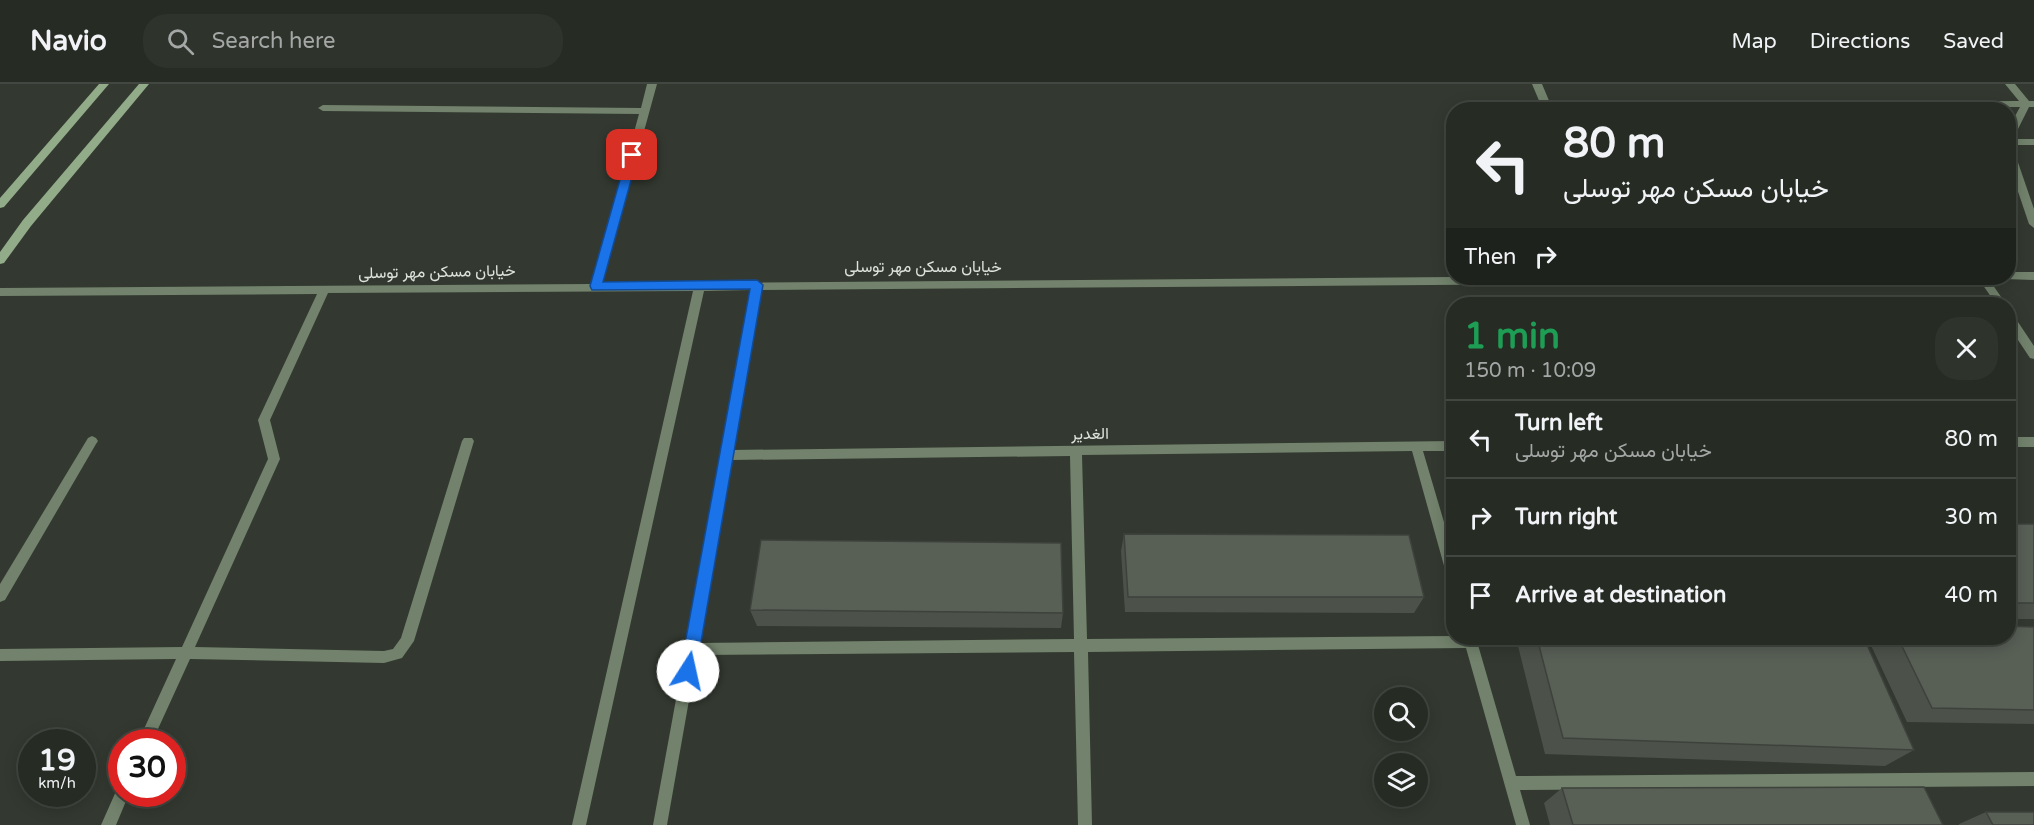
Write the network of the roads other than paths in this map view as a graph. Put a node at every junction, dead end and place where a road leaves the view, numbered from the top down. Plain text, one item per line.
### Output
1 (104, 84) edge
2 (144, 84) edge
3 (652, 84) edge
4 (1537, 84) edge
5 (2010, 84) edge
6 (1545, 102) edge
7 (2030, 104) edge
8 (323, 108) dead end
9 (644, 111) junction
10 (2016, 128) edge
11 (2016, 142) edge
12 (2034, 142) edge
13 (2016, 167) edge
14 (0, 206) edge
15 (2034, 224) edge
16 (0, 260) edge
17 (2016, 276) edge
18 (2034, 276) edge
19 (1446, 281) edge
20 (700, 285) junction
21 (757, 285) junction
22 (596, 286) junction
23 (324, 291) junction
24 (0, 292) edge
25 (2016, 328) edge
26 (2034, 355) edge
27 (92, 441) dead end
28 (468, 441) dead end
29 (2016, 442) edge
30 (2034, 442) edge
31 (1416, 446) junction
32 (1446, 446) edge
33 (1076, 451) junction
34 (726, 455) junction
35 (1446, 552) edge
36 (0, 596) edge
37 (1446, 640) edge
38 (1081, 645) junction
39 (1471, 645) edge
40 (692, 649) junction
41 (186, 653) junction
42 (0, 654) edge
43 (152, 729) edge
44 (2034, 778) edge
45 (1511, 783) junction
46 (116, 807) edge
47 (108, 825) edge
48 (579, 825) edge
49 (660, 825) edge
50 (1086, 825) edge
51 (1523, 825) edge

1 - 14 main road
2 - 16 main road
3 - 9 street
4 - 6 street
5 - 7 street
7 - 10 street
8 - 9 street
9 - 22 street
11 - 12 street
13 - 15 street
17 - 18 street
19 - 21 street, خیابان مسکن مهر توسلی
20 - 21 street, خیابان مسکن مهر توسلی
20 - 22 street, خیابان مسکن مهر توسلی
20 - 48 street
21 - 34 street
22 - 23 street, خیابان مسکن مهر توسلی
23 - 24 street, خیابان مسکن مهر توسلی
23 - 41 street
25 - 26 street
27 - 36 street
28 - 41 street
29 - 30 street
31 - 32 street, الغدیر
31 - 33 street, الغدیر
31 - 35 street
33 - 34 street, الغدیر
33 - 38 street
34 - 40 street
37 - 38 street
38 - 40 street
38 - 50 street
39 - 45 street
40 - 49 street
41 - 42 street
41 - 43 street
44 - 45 street
45 - 51 street
46 - 47 street

